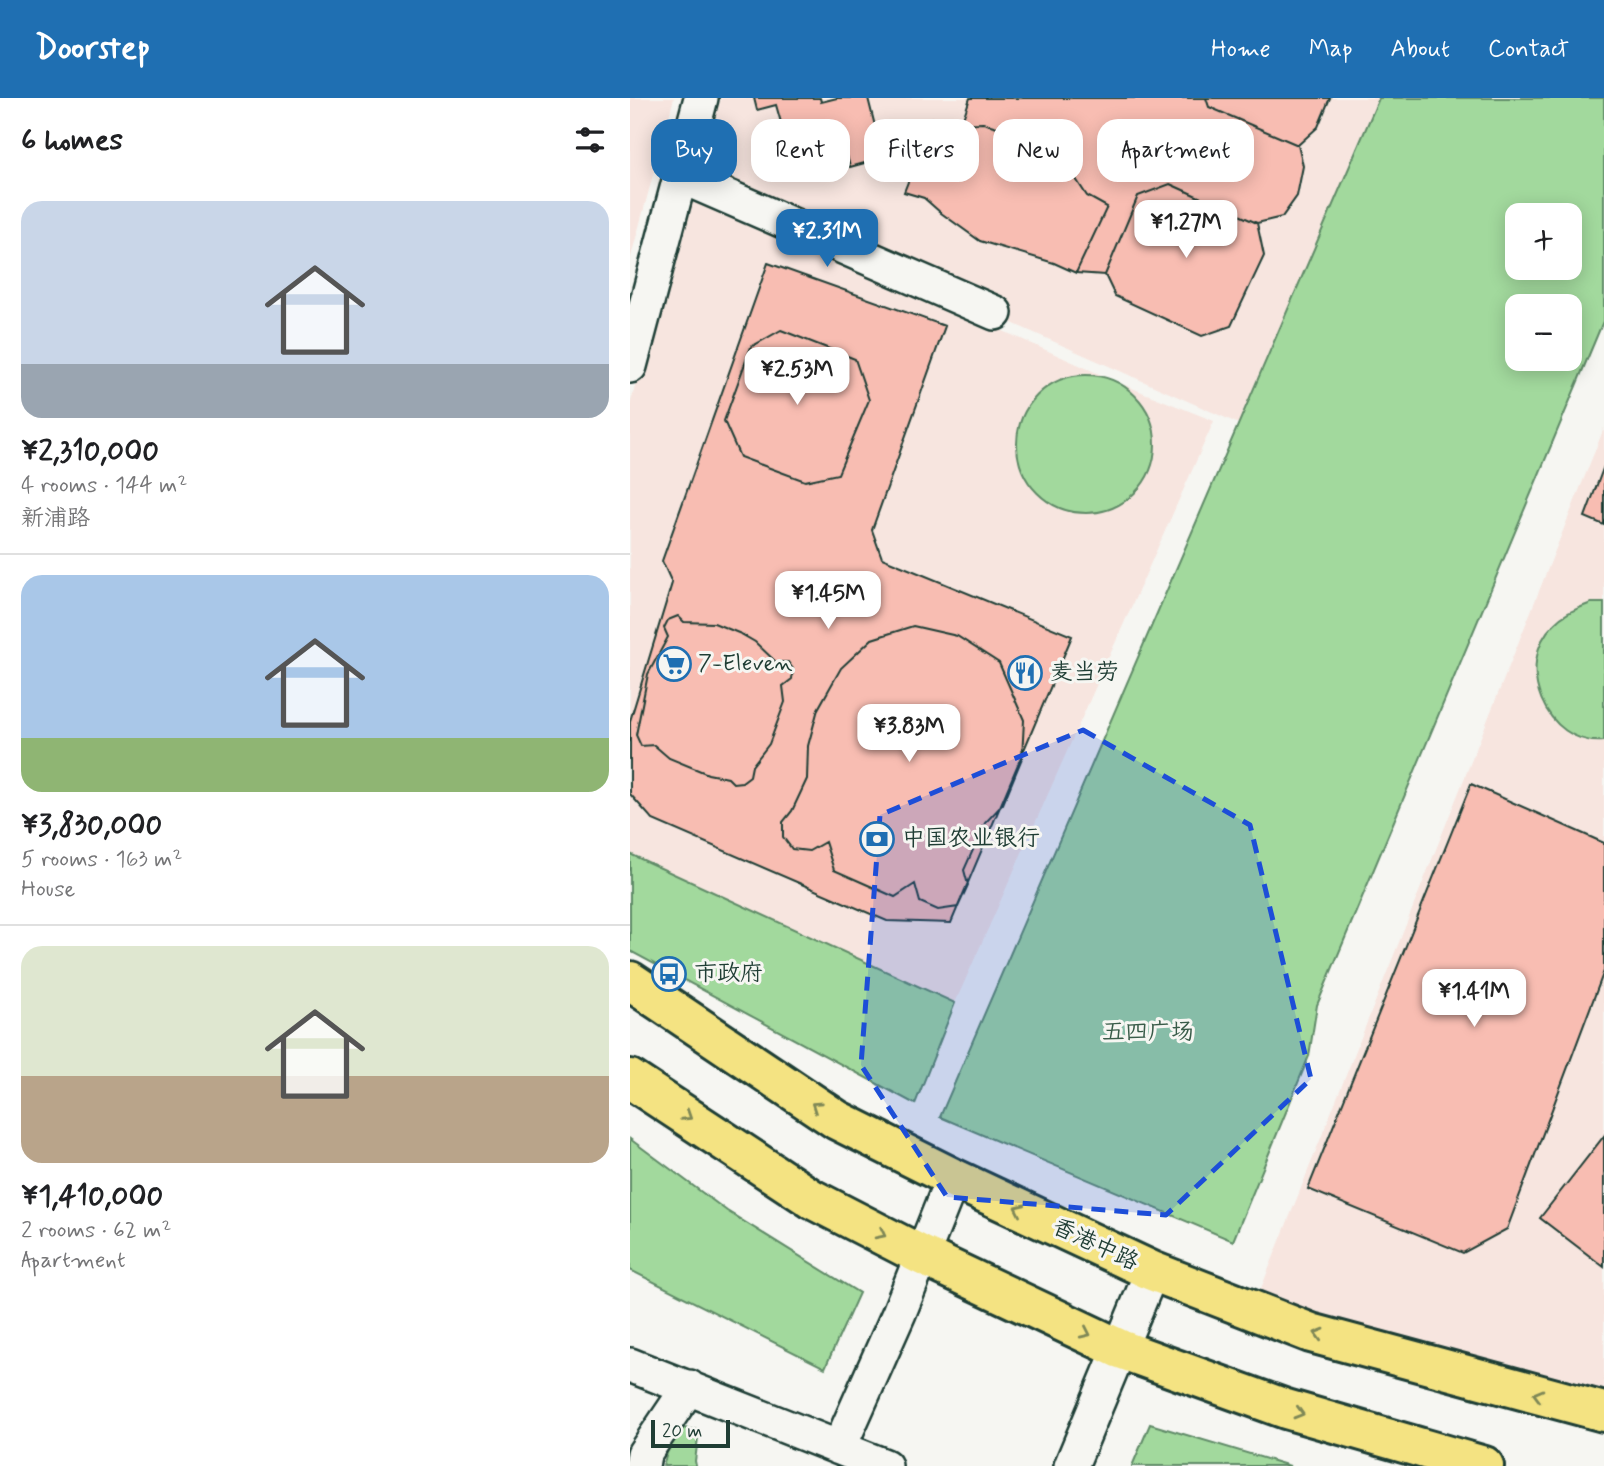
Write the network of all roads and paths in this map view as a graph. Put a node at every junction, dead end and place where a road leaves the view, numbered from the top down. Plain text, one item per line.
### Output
1 (701, 98) edge
2 (695, 119) edge
3 (678, 182) edge
4 (694, 182) edge
5 (995, 313) dead end
6 (630, 366) edge
7 (630, 981) edge
8 (630, 1079) edge
9 (953, 1178) junction
10 (921, 1255) junction
11 (1152, 1271) junction
12 (1120, 1349) junction
13 (630, 1365) edge
14 (689, 1387) junction
15 (1604, 1412) edge
16 (839, 1448) junction
17 (642, 1466) edge
18 (885, 1466) edge
19 (1071, 1466) edge
20 (1484, 1466) edge

1 - 2 street
3 - 6 street
4 - 5 street
9 -> 7 main road, 香港中路
8 -> 10 main road
9 - 10 street
11 -> 9 main road, 香港中路
10 -> 12 main road
10 - 16 street
11 - 12 street
15 -> 11 main road, 香港中路
12 - 19 street
12 -> 20 main road
13 - 14 street
14 - 16 street
14 - 17 street
16 - 18 street

